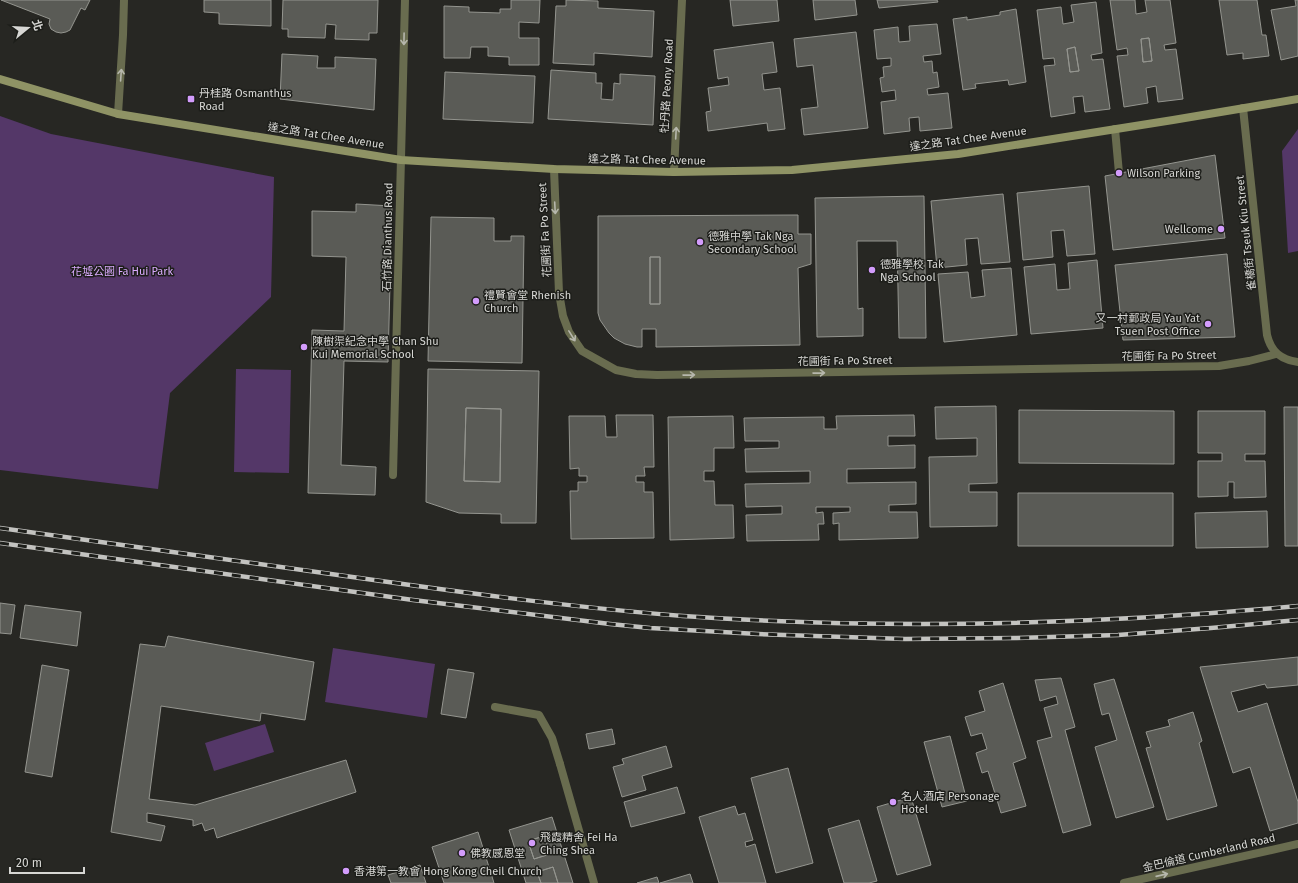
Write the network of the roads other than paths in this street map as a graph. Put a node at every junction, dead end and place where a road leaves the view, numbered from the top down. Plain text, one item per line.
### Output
1 (124, 0) edge
2 (405, 0) edge
3 (682, 0) edge
4 (0, 79) edge
5 (1298, 99) edge
6 (1243, 108) junction
7 (118, 114) junction
8 (1115, 129) junction
9 (401, 160) junction
10 (554, 169) junction
11 (674, 172) junction
12 (1119, 173) dead end
13 (1276, 354) junction
14 (1298, 362) edge
15 (393, 475) dead end
16 (495, 707) dead end
17 (1298, 844) edge
18 (594, 883) edge
19 (1124, 883) edge

7 -> 1 street
2 -> 9 street, 石竹路 Dianthus Road
11 -> 3 street, 牡丹路 Peony Road
4 - 7 main road, 達之路 Tat Chee Avenue
5 - 6 main road, 達之路 Tat Chee Avenue
6 - 8 main road, 達之路 Tat Chee Avenue
6 - 13 street, 雀橋街 Tseuk Kiu Street
7 - 9 main road, 達之路 Tat Chee Avenue
8 - 11 main road, 達之路 Tat Chee Avenue
8 - 12 street
9 - 10 main road, 達之路 Tat Chee Avenue
9 - 15 street, 石竹路 Dianthus Road
10 - 11 main road, 達之路 Tat Chee Avenue
10 -> 13 street, 花圃街 Fa Po Street
13 - 14 street
16 - 18 street
19 -> 17 street, 金巴倫道 Cumberland Road

